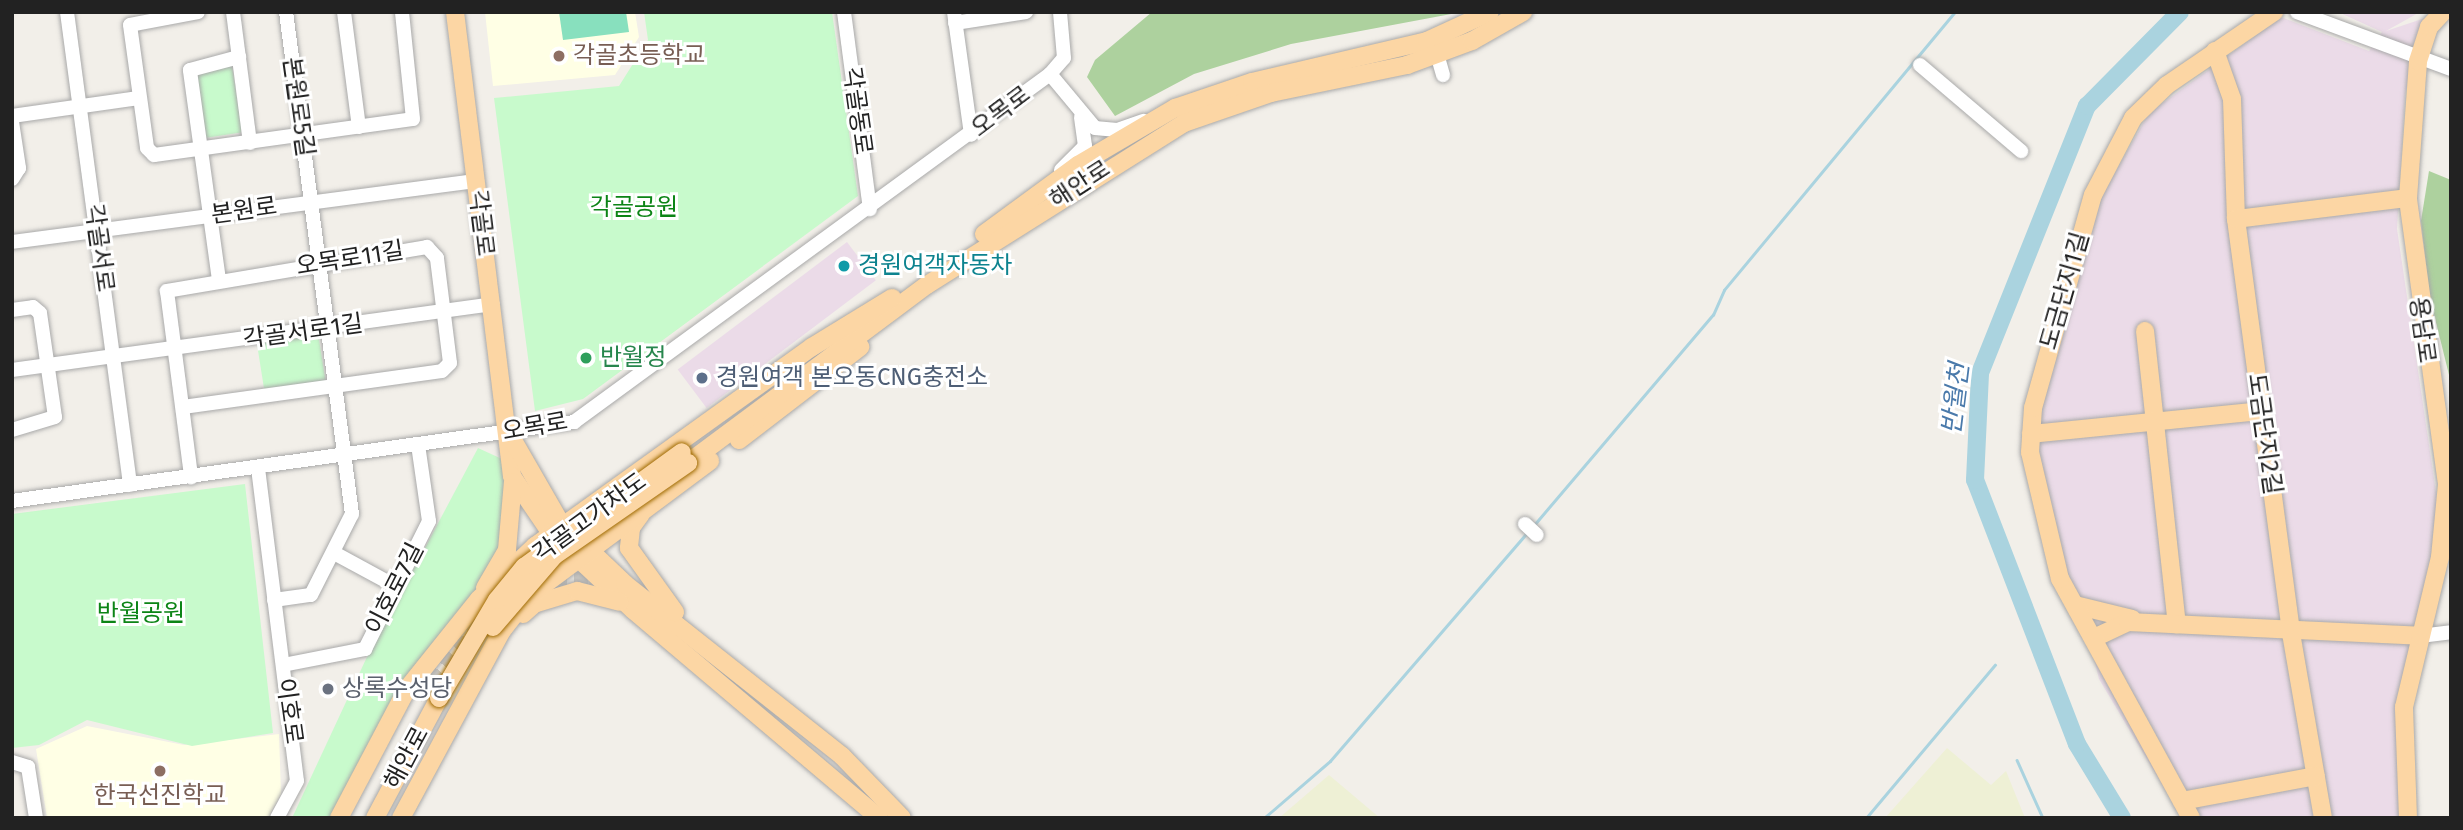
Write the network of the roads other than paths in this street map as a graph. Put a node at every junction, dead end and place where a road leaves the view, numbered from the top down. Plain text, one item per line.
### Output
1 (67, 12) edge
2 (198, 12) edge
3 (233, 12) edge
4 (286, 12) edge
5 (344, 12) edge
6 (402, 12) edge
7 (455, 12) edge
8 (844, 12) edge
9 (1026, 12) edge
10 (1060, 12) edge
11 (1490, 12) edge
12 (1523, 12) edge
13 (2274, 12) edge
14 (2297, 12) edge
15 (2443, 12) edge
16 (954, 18) edge
17 (2215, 51) junction
18 (1437, 54) junction
19 (239, 57) junction
20 (2418, 61) junction
21 (1920, 65) dead end
22 (2451, 69) edge
23 (1050, 74) junction
24 (1443, 75) dead end
25 (139, 97) junction
26 (80, 107) junction
27 (1167, 112) junction
28 (12, 116) edge
29 (1080, 116) junction
30 (12, 122) edge
31 (359, 127) junction
32 (303, 135) junction
33 (971, 135) junction
34 (250, 143) junction
35 (200, 150) junction
36 (2021, 151) dead end
37 (12, 179) edge
38 (476, 181) junction
39 (1054, 183) junction
40 (2408, 198) junction
41 (311, 202) junction
42 (870, 209) junction
43 (210, 216) junction
44 (2236, 219) junction
45 (97, 231) junction
46 (12, 242) edge
47 (319, 264) junction
48 (219, 280) junction
49 (922, 284) junction
50 (492, 304) junction
51 (12, 310) edge
52 (444, 311) junction
53 (327, 329) junction
54 (2145, 331) dead end
55 (175, 349) junction
56 (114, 358) junction
57 (48, 366) junction
58 (12, 370) edge
59 (335, 386) junction
60 (183, 407) junction
61 (2261, 411) junction
62 (2155, 423) junction
63 (12, 429) edge
64 (509, 433) junction
65 (2031, 434) junction
66 (418, 445) junction
67 (344, 455) junction
68 (685, 457) joint
69 (258, 468) junction
70 (512, 475) junction
71 (191, 477) junction
72 (130, 485) junction
73 (12, 501) edge
74 (589, 502) junction
75 (649, 505) junction
76 (1525, 524) dead end
77 (555, 527) junction
78 (610, 532) junction
79 (1537, 535) dead end
80 (583, 551) junction
81 (336, 554) junction
82 (397, 587) junction
83 (479, 599) junction
84 (275, 600) junction
85 (2075, 605) junction
86 (633, 610) junction
87 (2143, 623) junction
88 (2177, 624) junction
89 (501, 632) junction
90 (2451, 632) edge
91 (2291, 633) junction
92 (689, 636) junction
93 (2420, 636) junction
94 (2094, 638) junction
95 (283, 666) junction
96 (2113, 673) junction
97 (416, 697) tunnel mouth
98 (444, 700) junction
99 (12, 762) edge
100 (2316, 776) junction
101 (2182, 801) junction
102 (36, 818) edge
103 (277, 818) edge
104 (339, 818) edge
105 (350, 818) edge
106 (375, 818) edge
107 (388, 818) edge
108 (401, 818) edge
109 (879, 818) edge
110 (902, 818) edge
111 (2191, 818) edge
112 (2323, 818) edge
113 (2408, 818) edge

1 - 26 street, 각골서로
2 - 25 street
3 - 19 street
4 - 32 street, 본원로5길
5 - 31 street
6 - 31 street
7 - 38 main road, 각골로
8 - 42 street, 각골동로
9 - 16 street
10 - 23 street, 오목로
11 - 27 main road, 해안로
12 - 18 main road, 해안로
13 - 17 main road, 도금단지1길
14 - 20 street
15 - 20 main road, 용담로
16 - 33 street
17 - 44 main road, 도금단지2길
17 - 65 main road, 도금단지1길
18 - 24 street
18 - 49 main road, 해안로
19 - 34 street
19 - 35 street
20 - 22 street
20 - 40 main road, 용담로
21 - 36 street
23 - 29 street
23 - 33 street, 오목로
25 - 26 street
25 - 35 street
26 - 28 street
26 - 45 street, 각골서로
27 - 29 street
27 - 39 main road, 해안로
29 - 39 street
30 - 37 street
31 - 32 street
32 - 34 street
32 - 41 street, 본원로5길
33 - 42 street, 오목로
34 - 35 street
35 - 43 street
38 - 41 street, 본원로
38 - 50 main road, 각골로
39 - 49 main road, 해안로
40 - 44 main road
40 - 93 main road, 용담로
41 - 43 street, 본원로
41 - 47 street, 본원로5길
42 - 64 street, 오목로
43 - 45 street, 본원로
43 - 48 street
44 - 61 main road, 도금단지2길
45 - 46 street, 본원로
45 - 56 street, 각골서로
47 - 48 street, 오목로11길
47 - 52 street, 오목로11길
47 - 53 street, 본원로5길
48 - 55 street, 오목로11길
49 - 68 main road, 해안로
49 - 74 main road
49 - 75 main road
50 - 52 street, 각골서로1길
50 - 64 main road, 각골로
51 - 57 street
52 - 53 street, 각골서로1길
52 - 59 street, 오목로11길
53 - 55 street, 각골서로1길
53 - 59 street, 본원로5길
54 - 62 main road
55 - 56 street, 각골서로1길
55 - 60 street, 오목로11길
56 - 57 street, 각골서로1길
56 - 72 street, 각골서로
57 - 58 street, 각골서로1길
57 - 63 street
59 - 60 street, 오목로11길
59 - 67 street, 본원로5길
60 - 71 street, 오목로11길
61 - 62 main road
61 - 91 main road, 도금단지2길
62 - 65 main road
62 - 88 main road
64 - 66 street, 오목로
64 - 70 main road, 각골로
64 - 77 main road, 각골로
65 - 85 main road, 도금단지1길
66 - 67 street, 오목로
66 - 82 street, 이호로7길
67 - 69 street, 오목로
67 - 81 street
68 - 98 main road, 각골고가차도, bridge
69 - 71 street, 오목로
69 - 84 street, 이호로
70 - 77 main road, 각골로
70 - 83 main road
71 - 72 street, 오목로
72 - 73 street, 오목로
74 - 77 main road
74 - 78 main road
75 - 78 main road
75 - 92 main road
76 - 79 street
77 - 80 main road
77 - 83 main road
78 - 80 main road
80 - 86 main road
80 - 89 main road
80 - 92 main road
81 - 82 street
81 - 84 street
82 - 95 street, 이호로7길
83 - 104 main road
84 - 95 street, 이호로
85 - 87 main road
85 - 94 main road, 도금단지1길
86 - 89 main road
86 - 109 main road
87 - 88 main road
87 - 94 main road
87 - 96 main road
88 - 91 main road
89 - 108 main road
90 - 93 street
91 - 93 main road
91 - 100 main road, 도금단지2길
92 - 110 main road
93 - 113 main road, 용담로
94 - 96 main road, 도금단지1길
95 - 103 street, 이호로
96 - 101 main road, 도금단지1길
97 - 105 main road
98 - 106 main road, 해안로
98 - 107 main road, 해안로
99 - 102 street
100 - 101 main road
100 - 112 main road, 도금단지2길
101 - 111 main road, 도금단지1길

